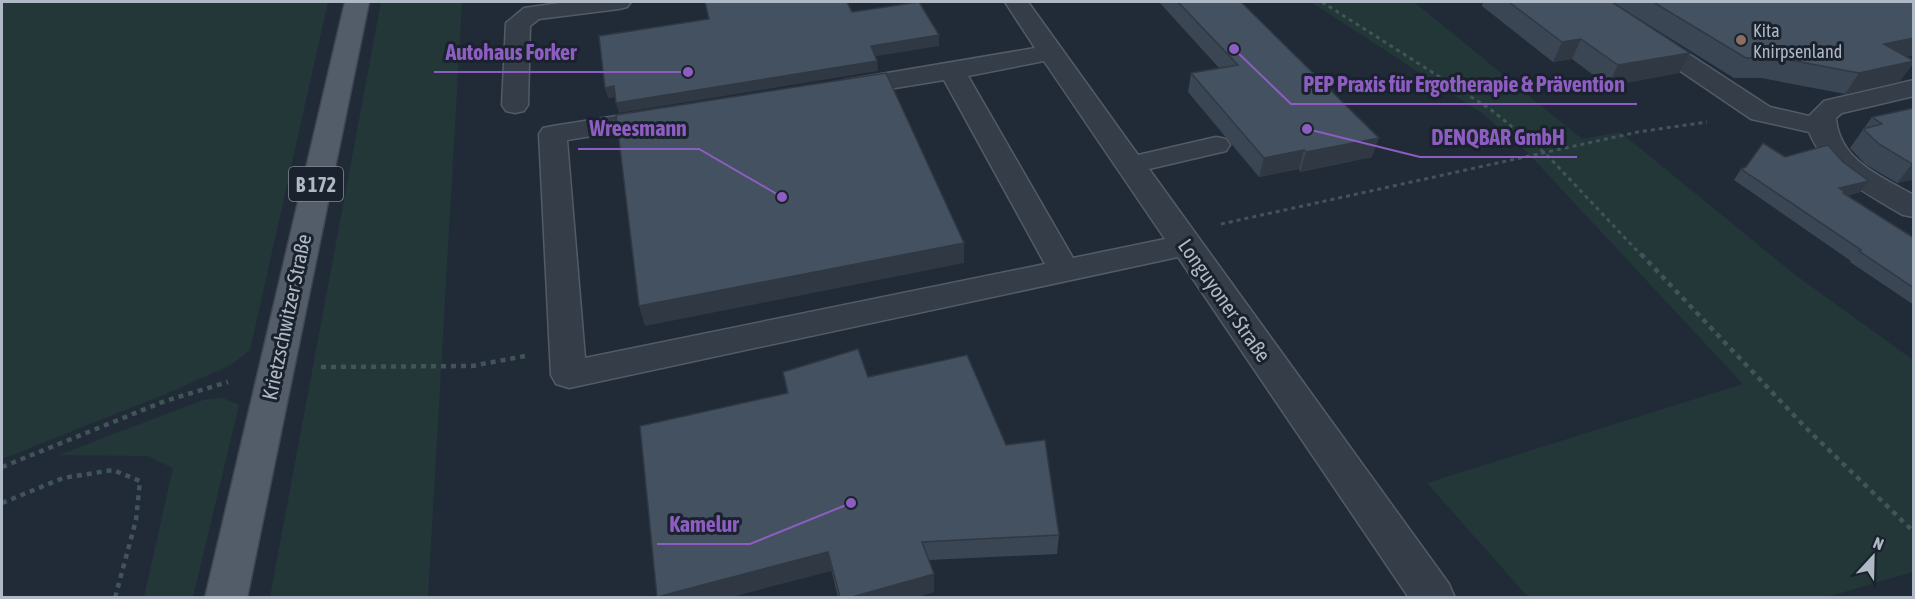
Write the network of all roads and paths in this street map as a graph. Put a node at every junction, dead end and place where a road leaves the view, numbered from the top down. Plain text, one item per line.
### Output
1 (357, 2) edge
2 (619, 2) edge
3 (1016, 2) edge
4 (1322, 2) edge
5 (1594, 2) edge
6 (1052, 52) junction
7 (952, 71) junction
8 (1914, 88) edge
9 (823, 91) edge
10 (515, 105) dead end
11 (693, 112) edge
12 (1761, 113) junction
13 (1821, 127) junction
14 (1216, 146) dead end
15 (1546, 154) junction
16 (1131, 165) junction
17 (1914, 208) edge
18 (1182, 239) junction
19 (1064, 270) junction
20 (567, 348) junction
21 (275, 367) junction
22 (2, 467) edge
23 (2, 503) edge
24 (1914, 532) edge
25 (115, 597) edge
26 (226, 597) edge
27 (1434, 597) edge

1 - 21 main road, Krietzschwitzer Straße / B 172
2 - 10 street
3 - 6 street, Longuyoner Straße
4 - 15 path
5 - 12 street
6 - 7 street
6 - 16 street, Longuyoner Straße
7 - 9 street
7 - 19 street
8 - 13 street
11 - 20 street
12 - 13 street
12 - 15 path
13 - 17 street
14 - 16 street
15 - 18 path
15 - 24 path
16 - 18 street, Longuyoner Straße
18 - 19 street
18 - 27 street, Longuyoner Straße
19 - 20 street
20 - 21 path
21 - 22 path
21 - 26 main road, Krietzschwitzer Straße / B 172
23 - 25 path

